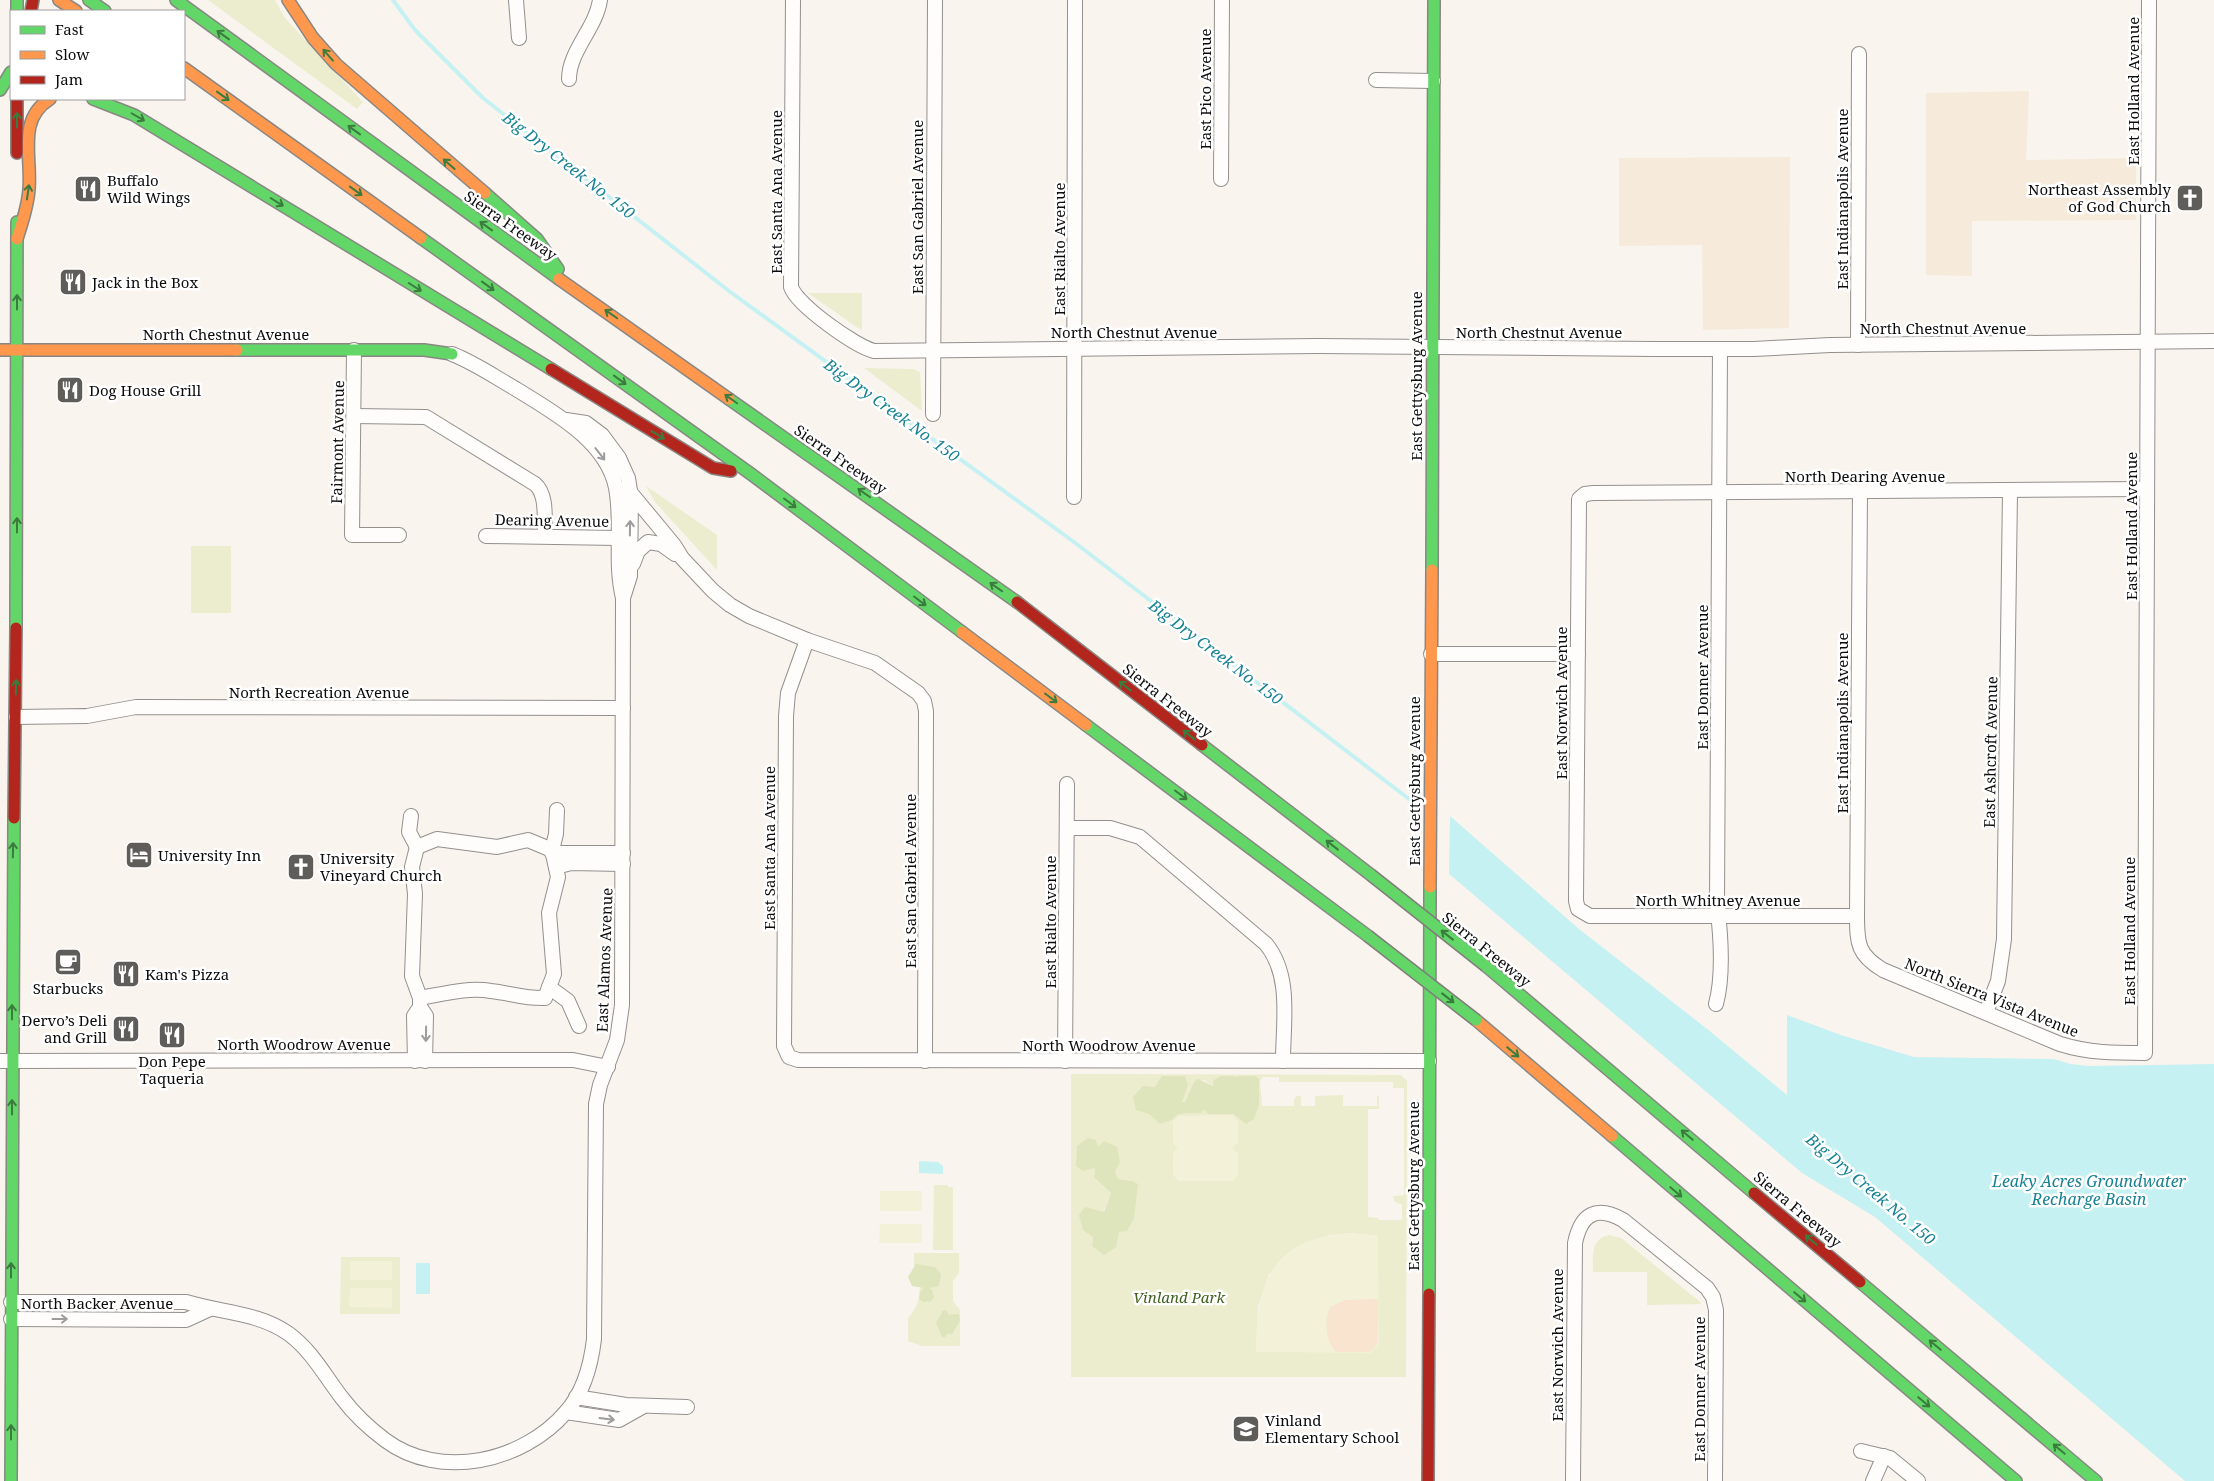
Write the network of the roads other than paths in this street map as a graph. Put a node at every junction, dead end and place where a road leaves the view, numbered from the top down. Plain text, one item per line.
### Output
1 (89, 0) edge
2 (176, 0) edge
3 (288, 0) edge
4 (516, 0) edge
5 (600, 0) edge
6 (793, 0) edge
7 (935, 0) edge
8 (1075, 0) edge
9 (1222, 0) edge
10 (1434, 0) edge
11 (2149, 0) edge
12 (61, 1) edge
13 (74, 10) edge
14 (104, 10) edge
15 (519, 38) dead end
16 (1859, 54) dead end
17 (185, 69) edge
18 (10, 74) edge
19 (185, 75) edge
20 (569, 80) dead end
21 (1376, 80) dead end
22 (1433, 81) junction
23 (204, 82) junction
24 (0, 90) edge
25 (17, 100) edge
26 (48, 100) edge
27 (96, 100) edge
28 (17, 164) dead end
29 (1221, 179) dead end
30 (17, 192) dead end
31 (17, 239) junction
32 (569, 284) junction
33 (2148, 342) junction
34 (2214, 342) edge
35 (1858, 344) junction
36 (864, 348) joint
37 (1075, 349) junction
38 (1432, 349) junction
39 (1720, 349) junction
40 (0, 350) edge
41 (18, 350) junction
42 (354, 350) junction
43 (933, 350) junction
44 (452, 354) joint
45 (933, 414) dead end
46 (354, 416) junction
47 (566, 420) junction
48 (751, 474) junction
49 (2147, 489) junction
50 (2010, 491) junction
51 (630, 492) junction
52 (1860, 492) junction
53 (1719, 493) junction
54 (1583, 496) joint
55 (1074, 497) dead end
56 (399, 535) dead end
57 (486, 536) dead end
58 (545, 536) junction
59 (618, 538) junction
60 (682, 558) junction
61 (630, 576) junction
62 (623, 598) junction
63 (807, 640) junction
64 (1431, 654) junction
65 (1578, 654) junction
66 (622, 708) junction
67 (16, 717) junction
68 (1067, 784) dead end
69 (557, 810) dead end
70 (411, 816) dead end
71 (1067, 828) junction
72 (417, 847) junction
73 (552, 852) junction
74 (623, 858) junction
75 (556, 867) junction
76 (1580, 912) joint
77 (1718, 916) junction
78 (1856, 916) junction
79 (1862, 954) joint
80 (549, 987) junction
81 (420, 1003) junction
82 (1716, 1004) dead end
83 (1986, 1012) junction
84 (579, 1026) dead end
85 (2146, 1053) joint
86 (789, 1057) joint
87 (420, 1060) junction
88 (6, 1061) edge
89 (925, 1061) junction
90 (1066, 1061) junction
91 (1283, 1061) junction
92 (1429, 1061) junction
93 (608, 1067) junction
94 (1590, 1214) joint
95 (11, 1302) junction
96 (210, 1309) junction
97 (11, 1319) junction
98 (585, 1378) joint
99 (576, 1397) junction
100 (644, 1406) junction
101 (687, 1407) dead end
102 (566, 1412) junction
103 (1861, 1451) dead end
104 (1884, 1456) junction
105 (11, 1481) edge
106 (1428, 1481) edge
107 (1573, 1481) edge
108 (1715, 1481) edge
109 (1873, 1481) edge
110 (1918, 1481) edge
111 (2016, 1481) edge
112 (2096, 1481) edge

1 - 14 main road
32 -> 2 main road, Sierra Freeway
32 -> 3 main road
4 - 15 street
5 - 20 street
6 - 36 street, East Santa Ana Avenue
7 - 43 street, East San Gabriel Avenue
8 - 37 street, East Rialto Avenue
9 - 29 street, East Pico Avenue
10 - 22 main road, East Gettysburg Avenue
11 - 33 street, East Holland Avenue
12 - 13 main road
16 - 35 street, East Indianapolis Avenue
17 - 23 main road
18 - 24 main road
19 - 23 main road
21 - 22 street
22 - 38 main road, East Gettysburg Avenue
23 -> 48 main road
28 -> 25 main road
31 -> 26 main road
27 -> 48 main road
30 - 31 main road
41 -> 31 main road
112 -> 32 main road, Sierra Freeway, bridge
33 - 34 street, North Chestnut Avenue
33 - 35 street, North Chestnut Avenue
33 - 49 street, East Holland Avenue
35 - 39 street, North Chestnut Avenue
36 - 43 street, North Chestnut Avenue
37 - 38 street, North Chestnut Avenue
37 - 43 street, North Chestnut Avenue
37 - 55 street, East Rialto Avenue
38 - 39 street, North Chestnut Avenue
38 - 64 main road, East Gettysburg Avenue
39 - 53 street, East Donner Avenue
40 - 41 main road, North Chestnut Avenue
41 - 42 main road, North Chestnut Avenue
67 -> 41 main road
42 - 44 main road, North Chestnut Avenue
42 - 46 street, Fairmont Avenue
43 - 45 street, East San Gabriel Avenue
44 - 47 street
46 - 56 street, Fairmont Avenue
46 - 58 street
47 - 51 street
47 -> 59 street
48 -> 111 main road, bridge
49 - 50 street, North Dearing Avenue
49 - 85 street, East Holland Avenue
50 - 52 street, North Dearing Avenue
50 - 83 street, East Ashcroft Avenue
51 - 60 street
61 -> 51 street
52 - 53 street, North Dearing Avenue
52 - 78 street, East Indianapolis Avenue
53 - 54 street, North Dearing Avenue
53 - 77 street, East Donner Avenue
54 - 65 street, East Norwich Avenue
57 - 58 street, Dearing Avenue
58 - 59 street, Dearing Avenue
59 - 62 street
60 - 61 street
60 - 63 street
61 - 62 street
62 - 66 street, East Alamos Avenue
63 - 86 street, East Santa Ana Avenue
63 - 89 street, East San Gabriel Avenue
64 - 65 street
64 - 92 main road, East Gettysburg Avenue
65 - 76 street, East Norwich Avenue
66 - 67 street, North Recreation Avenue
66 - 74 street, East Alamos Avenue
88 -> 67 main road
68 - 71 street, East Rialto Avenue
69 - 73 street
70 - 72 street
71 - 90 street, East Rialto Avenue
71 - 91 street
72 - 73 street
72 - 81 street
73 - 74 street
73 - 75 street
74 - 75 street
74 - 93 street, East Alamos Avenue
75 - 80 street
76 - 77 street, North Whitney Avenue
77 - 78 street, North Whitney Avenue
77 - 82 street, East Donner Avenue
78 - 79 street, East Indianapolis Avenue
79 - 83 street, North Sierra Vista Avenue
80 - 81 street
80 - 84 street
81 - 87 street
83 - 85 street, North Sierra Vista Avenue
86 - 89 street, North Woodrow Avenue
87 - 88 street, North Woodrow Avenue
87 - 93 street, North Woodrow Avenue
95 -> 88 main road
89 - 90 street, North Woodrow Avenue
90 - 91 street, North Woodrow Avenue
91 - 92 street, North Woodrow Avenue
92 - 106 main road, East Gettysburg Avenue
93 - 98 street, East Alamos Avenue
94 - 107 street, East Norwich Avenue
94 - 108 street, East Donner Avenue
95 - 96 street, North Backer Avenue
95 - 97 main road
97 -> 96 street, North Backer Avenue
96 - 102 street, North Backer Avenue
105 -> 97 main road
98 - 99 street, North Backer Avenue
99 - 100 street
99 - 102 street, North Backer Avenue
100 - 101 street
102 -> 100 street
103 - 104 street
104 - 109 street
104 - 110 street

